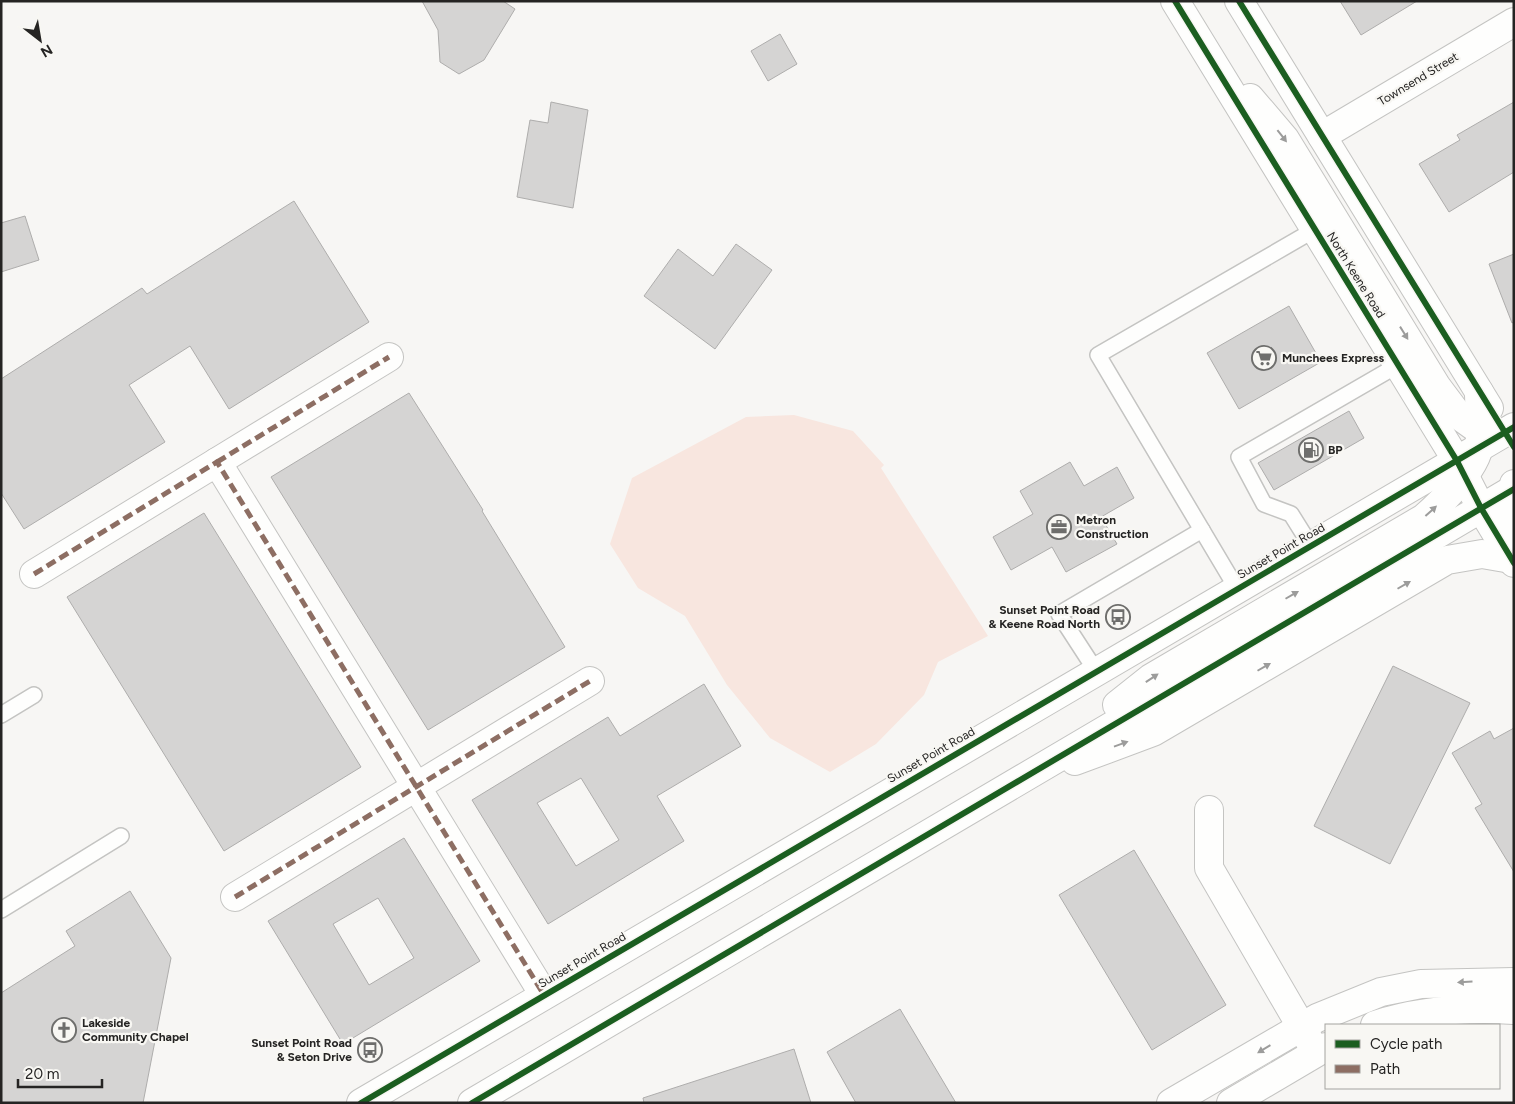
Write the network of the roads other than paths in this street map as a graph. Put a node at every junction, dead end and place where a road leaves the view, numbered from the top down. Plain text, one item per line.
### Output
1 (1176, 1) edge
2 (1239, 1) edge
3 (1514, 22) edge
4 (1194, 32) junction
5 (1322, 136) junction
6 (1314, 230) junction
7 (389, 357) dead end
8 (1398, 365) junction
9 (1486, 452) edge
10 (217, 462) junction
11 (1506, 498) edge
12 (1202, 530) junction
13 (1311, 546) junction
14 (1513, 561) edge
15 (34, 574) dead end
16 (1237, 589) junction
17 (1096, 671) junction
18 (590, 681) dead end
19 (34, 695) dead end
20 (1, 715) edge
21 (1046, 763) junction
22 (1010, 784) junction
23 (416, 787) junction
24 (1209, 810) dead end
25 (120, 836) dead end
26 (235, 897) dead end
27 (1, 910) edge
28 (1514, 982) edge
29 (544, 995) junction
30 (1514, 1010) edge
31 (1379, 1024) edge
32 (1302, 1026) junction
33 (1321, 1049) edge
34 (361, 1103) edge
35 (472, 1103) edge
36 (1172, 1103) edge
37 (1230, 1103) edge

1 - 4 main road, North Keene Road
2 - 5 main road
3 - 5 main road, Townsend Street
4 - 6 main road, North Keene Road
4 -> 9 main road
5 - 9 main road
6 - 8 main road, North Keene Road
6 - 12 lane
7 - 10 main road
8 - 9 main road, North Keene Road
8 - 13 lane
9 - 11 main road, North Keene Road
9 - 13 main road, Sunset Point Road
21 -> 9 main road
10 - 15 main road
10 - 23 main road
11 - 14 main road, North Keene Road
11 - 21 main road
12 - 16 lane
12 - 17 lane
13 - 16 main road, Sunset Point Road
22 -> 14 main road
16 - 17 main road, Sunset Point Road
17 - 29 main road, Sunset Point Road
18 - 23 main road
19 - 20 lane
21 - 22 main road
22 - 35 main road
23 - 26 main road
23 - 29 main road
24 - 32 main road
25 - 27 lane
28 -> 32 main road
29 - 34 main road, Sunset Point Road
30 - 31 main road
32 - 33 main road
32 -> 36 main road
33 - 37 main road

